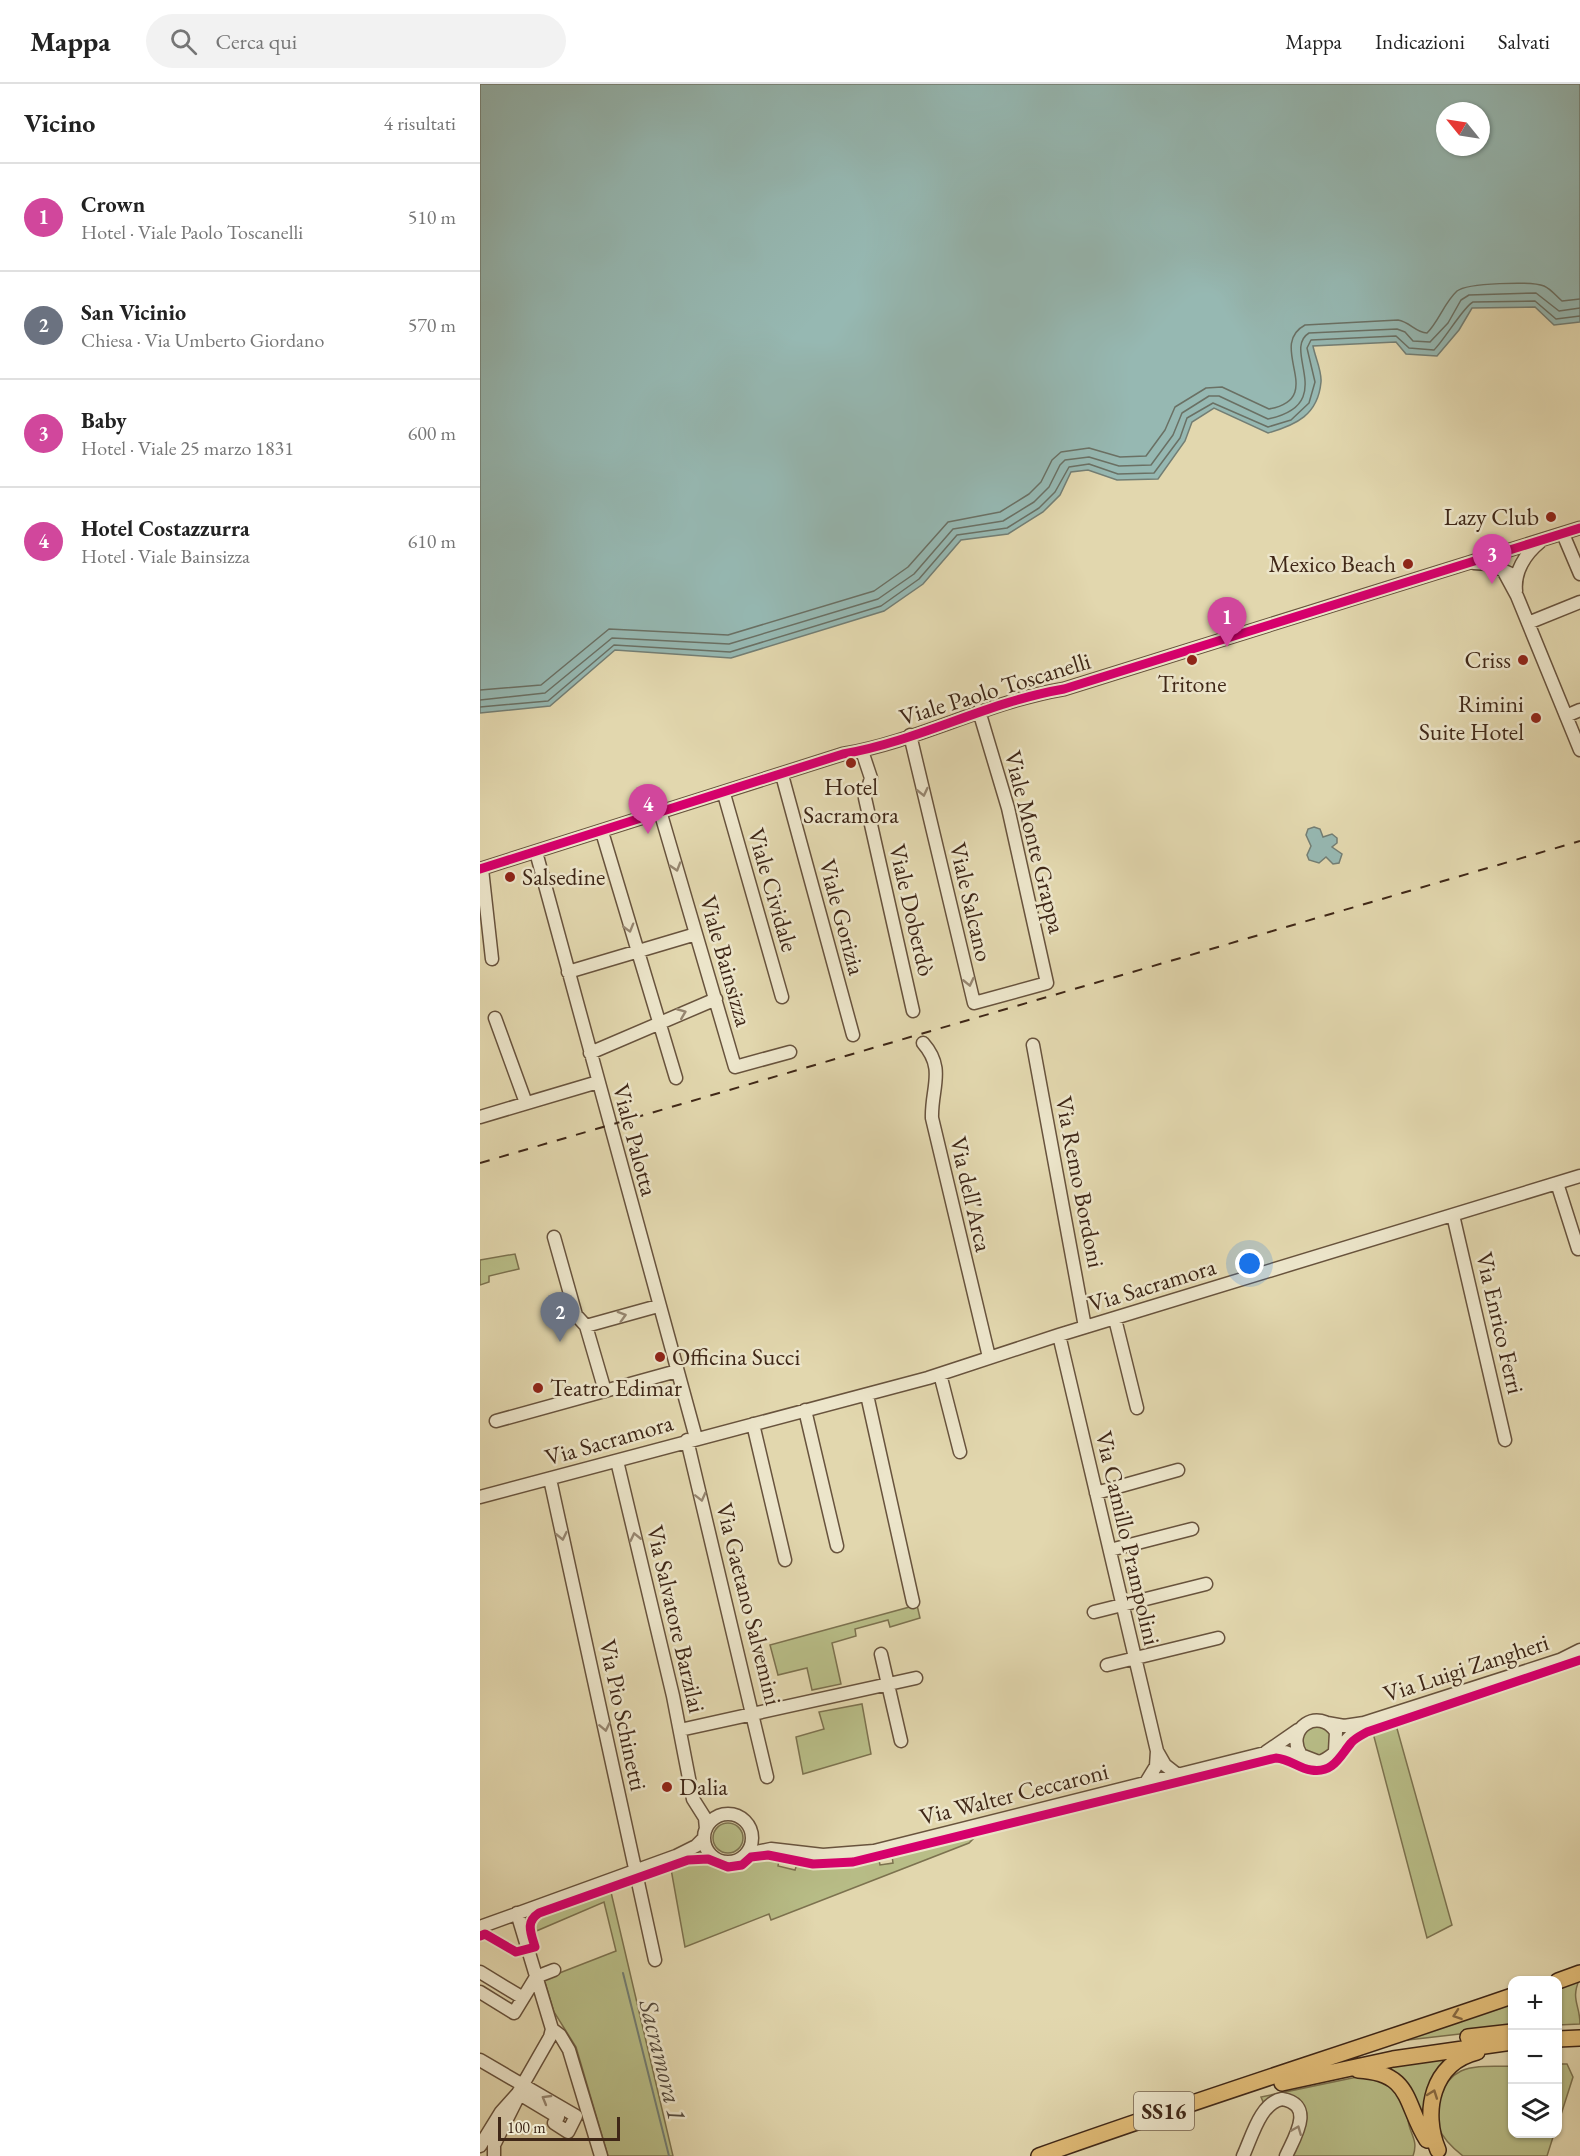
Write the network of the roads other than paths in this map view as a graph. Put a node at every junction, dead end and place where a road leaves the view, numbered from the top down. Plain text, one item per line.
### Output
1 (1580, 528) edge
2 (1563, 534) junction
3 (1541, 542) junction
4 (1507, 550) junction
5 (1465, 563) junction
6 (1520, 566) junction
7 (1502, 570) junction
8 (1580, 574) edge
9 (1517, 597) junction
10 (1580, 602) edge
11 (1528, 623) junction
12 (1580, 710) edge
13 (979, 711) junction
14 (1566, 716) junction
15 (910, 735) junction
16 (1580, 750) edge
17 (862, 751) junction
18 (782, 775) junction
19 (724, 794) junction
20 (660, 811) junction
21 (602, 832) junction
22 (536, 852) junction
23 (481, 869) edge
24 (696, 934) junction
25 (636, 953) junction
26 (492, 959) dead end
27 (568, 972) junction
28 (1047, 983) joint
29 (782, 997) dead end
30 (716, 999) junction
31 (913, 1011) dead end
32 (495, 1018) dead end
33 (658, 1023) junction
34 (853, 1035) dead end
35 (923, 1043) dead end
36 (1033, 1045) dead end
37 (790, 1052) dead end
38 (590, 1053) junction
39 (676, 1078) dead end
40 (598, 1082) junction
41 (526, 1103) junction
42 (480, 1117) edge
43 (1580, 1176) edge
44 (1557, 1183) junction
45 (1453, 1215) junction
46 (554, 1237) dead end
47 (1578, 1249) dead end
48 (658, 1306) junction
49 (1114, 1319) junction
50 (586, 1326) junction
51 (1085, 1327) junction
52 (1059, 1335) junction
53 (989, 1357) junction
54 (677, 1371) junction
55 (940, 1374) junction
56 (605, 1391) junction
57 (867, 1395) junction
58 (1137, 1407) dead end
59 (805, 1410) junction
60 (496, 1421) dead end
61 (752, 1424) junction
62 (692, 1439) junction
63 (1506, 1440) dead end
64 (960, 1452) dead end
65 (617, 1461) junction
66 (1178, 1470) dead end
67 (550, 1479) junction
68 (1096, 1493) junction
69 (480, 1497) edge
70 (770, 1520) dead end
71 (1192, 1529) dead end
72 (837, 1546) dead end
73 (1110, 1550) junction
74 (785, 1560) dead end
75 (1206, 1584) dead end
76 (914, 1602) dead end
77 (1123, 1605) junction
78 (1094, 1612) dead end
79 (1218, 1638) dead end
80 (1580, 1650) edge
81 (881, 1654) dead end
82 (1135, 1658) junction
83 (1107, 1665) dead end
84 (916, 1678) dead end
85 (888, 1684) junction
86 (754, 1715) junction
87 (1327, 1723) junction
88 (1364, 1724) junction
89 (680, 1730) junction
90 (1298, 1730) junction
91 (901, 1741) dead end
92 (1157, 1751) junction
93 (1335, 1751) junction
94 (1265, 1753) junction
95 (1306, 1759) junction
96 (1179, 1776) junction
97 (767, 1777) dead end
98 (1144, 1784) junction
99 (693, 1787) junction
100 (719, 1816) junction
101 (751, 1832) junction
102 (705, 1833) junction
103 (771, 1849) junction
104 (710, 1854) junction
105 (746, 1854) junction
106 (676, 1856) junction
107 (636, 1869) junction
108 (517, 1913) junction
109 (480, 1927) edge
110 (656, 1960) dead end
111 (554, 1970) dead end
112 (480, 1972) edge
113 (1580, 1973) edge
114 (536, 1977) junction
115 (1562, 1979) edge
116 (480, 1992) edge
117 (1508, 1997) edge
118 (523, 1998) junction
119 (552, 2029) junction
120 (1562, 2029) edge
121 (1580, 2029) edge
122 (1508, 2033) edge
123 (1580, 2038) edge
124 (1562, 2039) edge
125 (1508, 2045) edge
126 (1508, 2045) edge
127 (480, 2061) edge
128 (1343, 2069) junction
129 (1292, 2075) junction
130 (519, 2092) junction
131 (480, 2146) edge
132 (1441, 2153) edge
133 (494, 2155) edge
134 (601, 2156) edge
135 (1039, 2156) edge
136 (1065, 2156) edge
137 (1243, 2156) edge
138 (1286, 2156) edge

1 - 2 street, Viale Paolo Toscanelli
2 - 3 street, Viale Paolo Toscanelli
2 - 8 street
3 - 4 street, Viale Paolo Toscanelli
3 - 6 street, Viale Paolo Toscanelli
4 - 5 street, Viale Paolo Toscanelli
4 - 6 street
4 - 7 street
5 - 7 street, Viale Paolo Toscanelli
5 - 13 street, Viale Paolo Toscanelli
6 - 7 street, Viale Paolo Toscanelli
6 - 9 street
7 - 9 street
9 - 11 street
10 - 11 street
11 - 14 street
12 - 14 street
13 - 15 street, Viale Paolo Toscanelli
13 - 28 street, Viale Monte Grappa
14 - 16 street
15 - 17 street, Viale Paolo Toscanelli
15 -> 28 street, Viale Salcano
17 - 18 street, Viale Paolo Toscanelli
17 - 31 street, Viale Doberdò
18 - 19 street, Viale Paolo Toscanelli
18 - 34 street, Viale Gorizia
19 - 20 street, Viale Paolo Toscanelli
19 - 29 street, Viale Cividale
20 - 21 street, Viale Paolo Toscanelli
20 -> 24 street, Viale Bainsizza
21 - 22 street, Viale Paolo Toscanelli
21 -> 25 street
22 - 23 street, Viale Paolo Toscanelli
22 - 27 street, Viale Palotta
23 - 26 street
24 - 25 street
24 - 30 street, Viale Bainsizza
25 - 27 street
25 - 33 street
27 - 38 street, Viale Palotta
33 -> 30 street
30 - 37 street, Viale Bainsizza
32 - 41 street
33 - 38 street
33 - 39 street
35 - 53 street, Via dell'Arca
36 - 51 street, Via Remo Bordoni
38 - 40 street, Viale Palotta
40 - 41 street
40 - 48 street, Viale Palotta
41 - 42 street
43 - 44 street, Via Sacramora
44 - 45 street, Via Sacramora
44 - 47 street
45 - 49 street, Via Sacramora
45 - 63 street, Via Enrico Ferri
46 - 50 street
50 -> 48 street
48 - 54 street, Viale Palotta
49 - 51 street, Via Sacramora
49 - 58 street
50 - 56 street
51 - 52 street, Via Sacramora
52 - 53 street, Via Sacramora
52 - 68 street, Via Camillo Prampolini
53 - 55 street, Via Sacramora
54 - 56 street
54 - 62 street, Viale Palotta
55 - 57 street, Via Sacramora
55 - 64 street
56 - 60 street
57 - 59 street, Via Sacramora
57 - 76 street
59 - 61 street, Via Sacramora
59 - 72 street
61 - 62 street, Via Sacramora
61 - 70 street
61 - 74 street
62 - 65 street, Via Sacramora
62 -> 86 street, Via Gaetano Salvemini
65 - 67 street, Via Sacramora
89 -> 65 street, Via Salvatore Barzilai
66 - 68 street
67 - 69 street, Via Sacramora
67 -> 107 street, Via Pio Schinetti
68 - 73 street, Via Camillo Prampolini
71 - 73 street
73 - 77 street, Via Camillo Prampolini
75 - 77 street
77 - 78 street
77 - 82 street, Via Camillo Prampolini
79 - 82 street
80 - 88 street, Via Luigi Zangheri
81 - 85 street
82 - 83 street
82 - 92 street, Via Camillo Prampolini
84 - 85 street
85 - 86 street
85 - 91 street
86 - 89 street
86 - 97 street, Via Gaetano Salvemini
87 - 88 street, Via Luigi Zangheri
87 - 90 street, Via Walter Ceccaroni
87 - 93 street
88 - 93 street, Via Luigi Zangheri
89 - 99 street, Via Salvatore Barzilai
90 - 94 street, Via Walter Ceccaroni
90 - 95 street
92 - 96 street, Via Camillo Prampolini
92 - 98 street
93 - 95 street, Via Walter Ceccaroni
94 - 95 street, Via Walter Ceccaroni
94 - 96 street, Via Walter Ceccaroni
96 - 98 street, Via Walter Ceccaroni
98 - 103 street, Via Walter Ceccaroni
99 - 100 street, Via Salvatore Barzilai
99 - 102 street, Via Salvatore Barzilai
100 - 101 street
100 - 102 street
101 - 103 street
101 - 105 street
102 - 104 street
102 - 106 street
103 - 105 street, Via Walter Ceccaroni
104 - 105 street
104 - 106 street
106 - 107 street
107 - 108 street
107 - 110 street, Via Pio Schinetti
108 - 109 street
108 - 114 street
111 - 114 street
112 - 118 street
113 - 115 main road
114 - 118 street
114 - 119 street
116 - 118 street
117 -> 129 main road
119 - 130 street
119 - 134 street
120 - 121 main road
122 - 129 main road, SS16
123 - 124 main road
125 - 128 main road, SS16
132 -> 126 main road
127 - 130 street
128 - 129 main road, SS16
128 - 132 main road
129 - 135 main road, SS16
129 - 136 main road, SS16
130 - 131 street
130 - 133 street
131 - 133 street
138 -> 137 street

